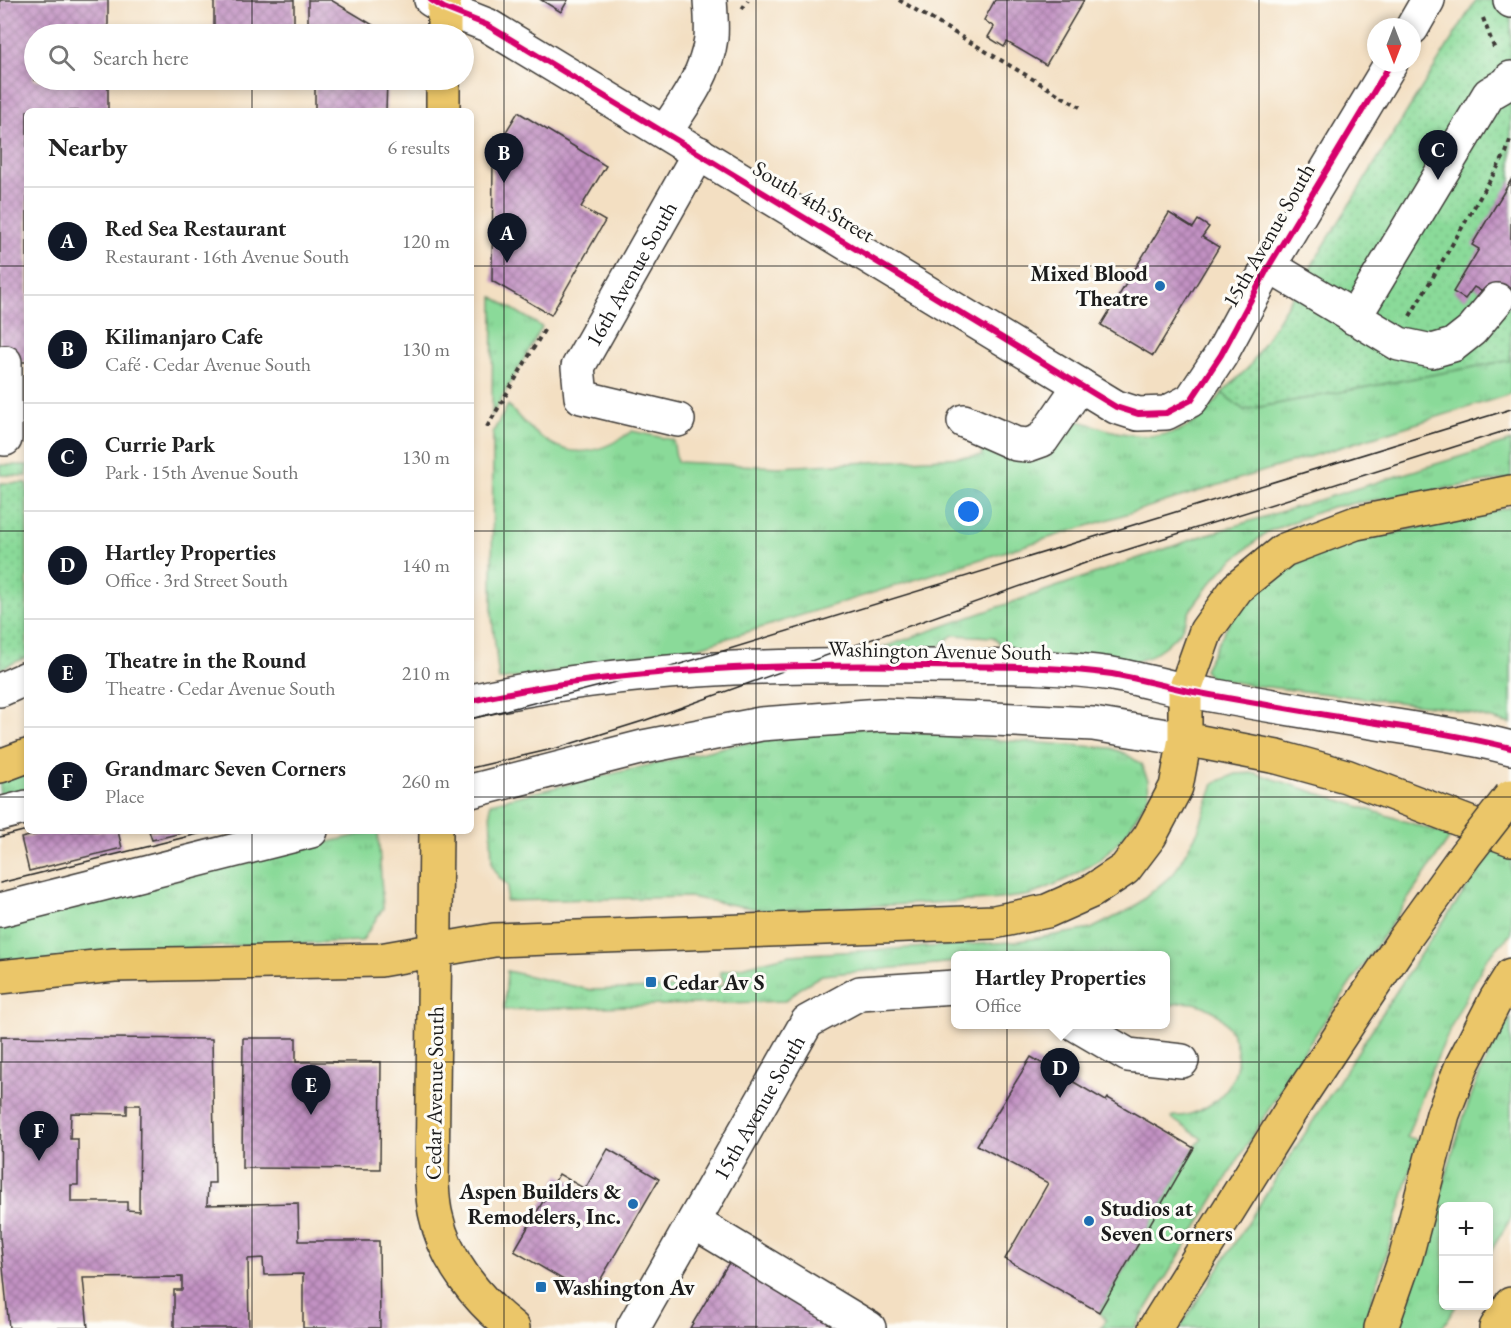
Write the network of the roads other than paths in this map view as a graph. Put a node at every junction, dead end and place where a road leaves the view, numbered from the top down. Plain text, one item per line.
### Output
1 (710, 0) edge
2 (1428, 0) edge
3 (441, 11) edge
4 (1417, 18) edge
5 (1503, 64) edge
6 (1386, 72) edge
7 (443, 90) edge
8 (443, 108) edge
9 (665, 132) junction
10 (699, 153) junction
11 (1269, 266) junction
12 (1497, 300) dead end
13 (1354, 318) junction
14 (5, 362) dead end
15 (1080, 385) junction
16 (1166, 413) joint
17 (678, 420) dead end
18 (964, 421) dead end
19 (11, 439) edge
20 (1511, 492) edge
21 (24, 679) edge
22 (0, 690) edge
23 (1185, 690) junction
24 (474, 700) edge
25 (1185, 739) junction
26 (1497, 744) edge
27 (24, 757) edge
28 (0, 766) edge
29 (474, 789) edge
30 (1511, 796) edge
31 (24, 808) edge
32 (0, 814) edge
33 (299, 834) edge
34 (1511, 840) edge
35 (436, 846) edge
36 (0, 910) edge
37 (434, 951) junction
38 (1511, 975) edge
39 (0, 977) edge
40 (951, 987) edge
41 (1084, 1029) edge
42 (1182, 1061) dead end
43 (694, 1222) junction
44 (1511, 1304) edge
45 (513, 1328) edge
46 (633, 1328) edge
47 (869, 1328) edge
48 (1155, 1328) edge
49 (1381, 1328) edge
50 (1496, 1328) edge

1 - 9 street
2 - 4 street
3 - 9 street, South 4th Street
5 - 13 street
6 - 11 street, 15th Avenue South
7 - 8 main road
9 - 10 street, South 4th Street
10 - 15 street, South 4th Street
10 - 17 street, 16th Avenue South
11 - 13 street
11 - 16 street, 15th Avenue South
12 - 13 street
14 - 19 street
15 - 16 street, South 4th Street
15 - 18 street
20 - 23 main road
21 - 22 street
23 - 24 street, Washington Avenue South
23 - 25 main road
23 - 26 street, Washington Avenue South
25 - 29 street
25 - 34 main road
25 - 37 main road
27 - 28 main road
30 - 48 main road, bridge
31 - 32 street
33 - 36 street
35 - 37 main road, Cedar Avenue South
37 - 39 main road
37 - 45 main road, Cedar Avenue South
38 - 49 main road
40 - 43 street, 15th Avenue South
41 - 42 street
43 - 46 street, 15th Avenue South
43 - 47 street
44 - 50 main road

